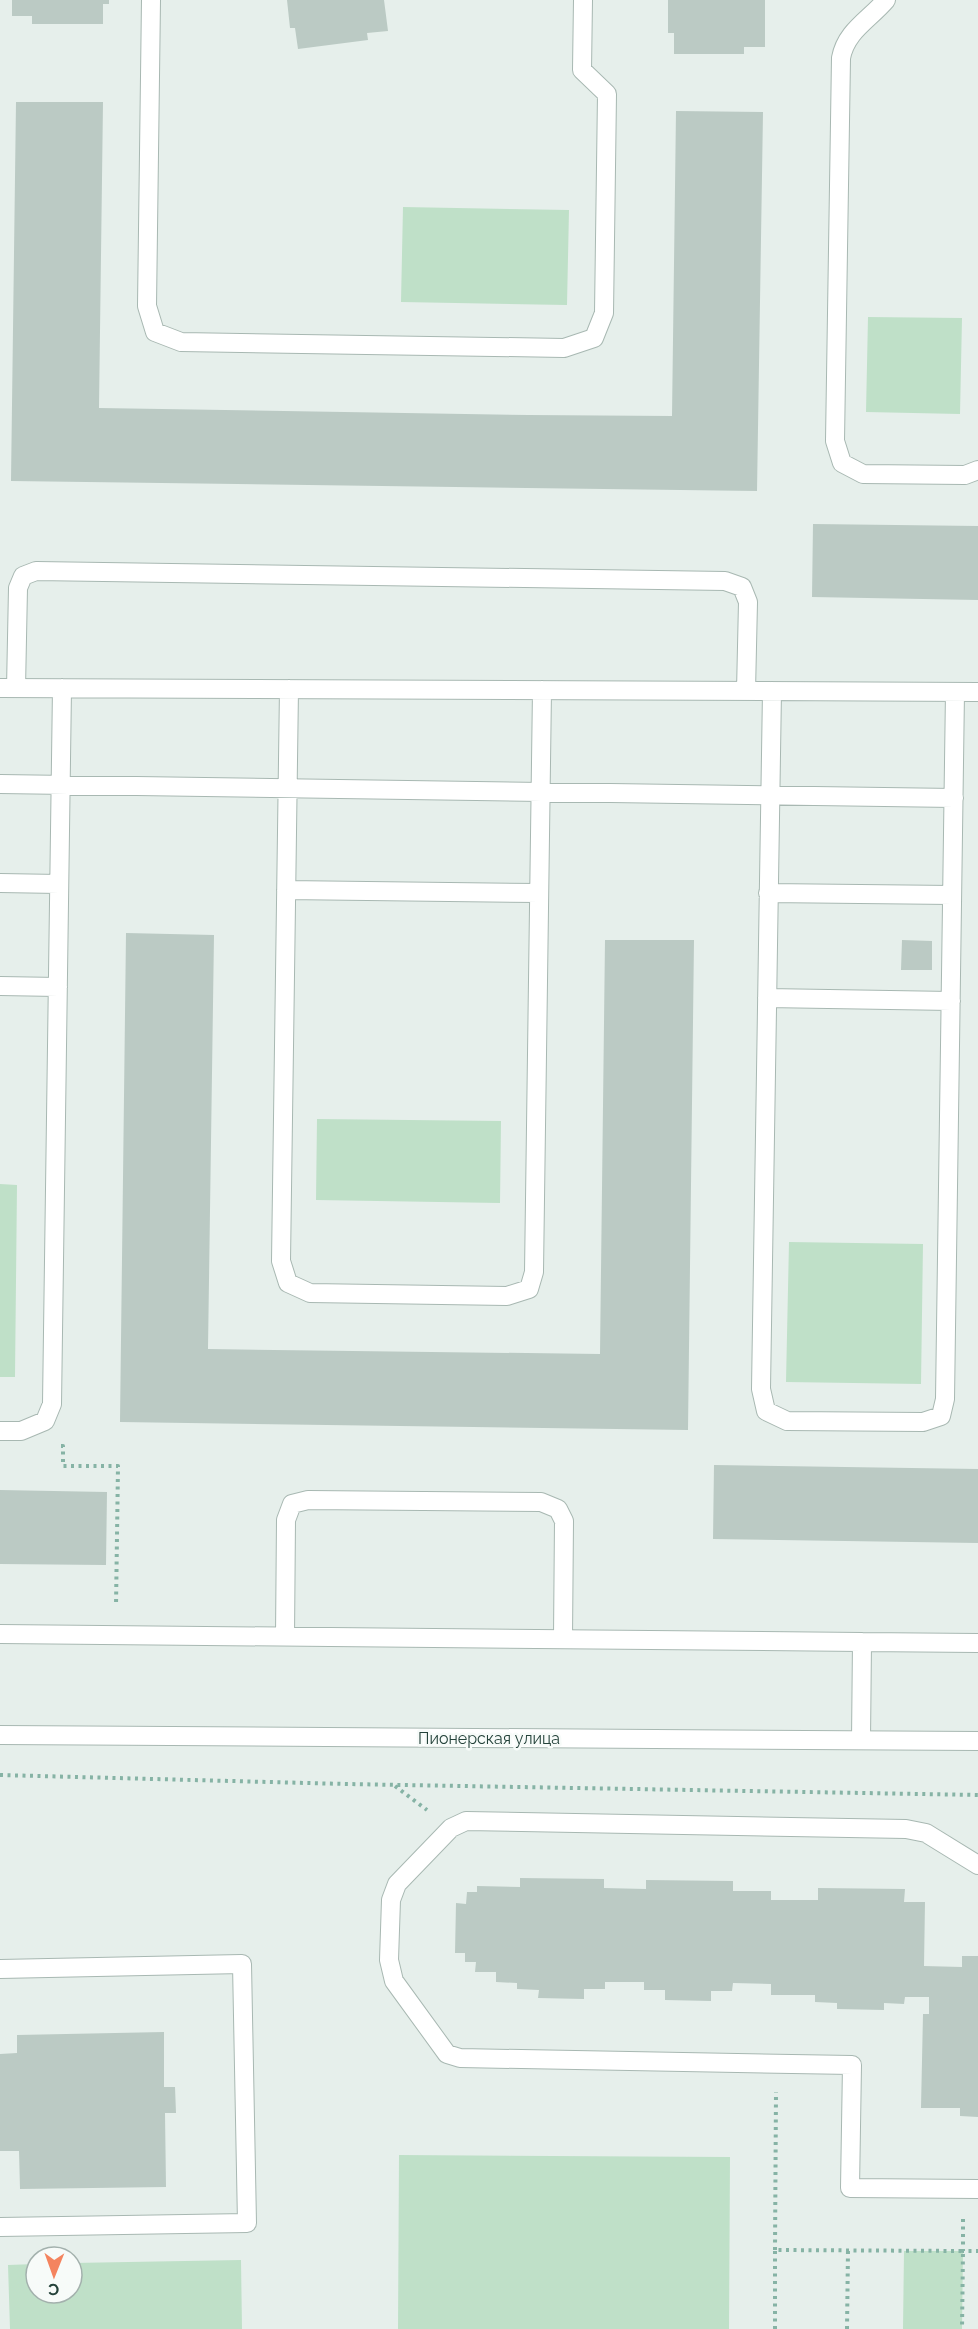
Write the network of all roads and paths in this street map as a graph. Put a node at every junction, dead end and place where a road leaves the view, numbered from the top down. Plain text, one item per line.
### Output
1 (151, 0) edge
2 (583, 0) edge
3 (886, 0) edge
4 (978, 470) edge
5 (8, 688) edge
6 (62, 688) junction
7 (289, 689) junction
8 (542, 690) junction
9 (746, 691) junction
10 (771, 691) junction
11 (955, 692) junction
12 (978, 692) edge
13 (0, 784) edge
14 (60, 785) junction
15 (288, 788) junction
16 (540, 792) junction
17 (770, 795) junction
18 (954, 798) junction
19 (0, 883) edge
20 (59, 884) junction
21 (286, 890) junction
22 (768, 892) junction
23 (539, 893) junction
24 (952, 895) junction
25 (0, 986) edge
26 (58, 987) junction
27 (767, 998) junction
28 (951, 1001) junction
29 (0, 1431) edge
30 (52, 1446) dead end
31 (116, 1616) dead end
32 (0, 1634) edge
33 (285, 1636) junction
34 (563, 1638) junction
35 (862, 1642) junction
36 (978, 1642) edge
37 (0, 1735) edge
38 (861, 1740) junction
39 (978, 1741) edge
40 (0, 1775) edge
41 (395, 1785) junction
42 (978, 1795) edge
43 (451, 1828) junction
44 (978, 1865) edge
45 (0, 1969) edge
46 (776, 2064) junction
47 (978, 2189) edge
48 (0, 2227) edge
49 (775, 2250) junction
50 (848, 2250) junction
51 (963, 2251) junction
52 (978, 2251) edge
53 (775, 2329) edge
54 (847, 2329) edge
55 (962, 2329) edge

1 - 2 street
3 - 4 street
5 - 6 street
5 - 9 street
6 - 7 street
6 - 14 street
7 - 8 street
7 - 15 street
8 - 9 street
8 - 16 street
9 - 10 street
10 - 11 street
10 - 17 street
11 - 12 street
11 - 18 street
13 - 14 street
14 - 15 street
14 - 20 street
15 - 16 street
15 - 21 street
16 - 17 street
16 - 23 street
17 - 18 street
17 - 22 street
18 - 24 street
19 - 20 street
20 - 26 street
21 - 23 street
21 - 23 street
22 - 24 street
22 - 27 street
24 - 28 street
25 - 26 street
26 - 29 street
27 - 28 street
27 - 28 street
30 - 31 path
32 - 33 street
33 - 34 street
33 - 34 street
34 - 35 street
35 - 36 street
35 - 38 street
37 - 38 street, Пионерская улица
38 - 39 street, Пионерская улица
40 - 41 path
41 - 42 path
41 - 43 path
43 - 44 street
43 - 46 street
45 - 48 street
46 - 47 street
46 - 49 path
49 - 50 path
49 - 53 path
50 - 51 path
50 - 54 path
51 - 52 path
51 - 55 path

